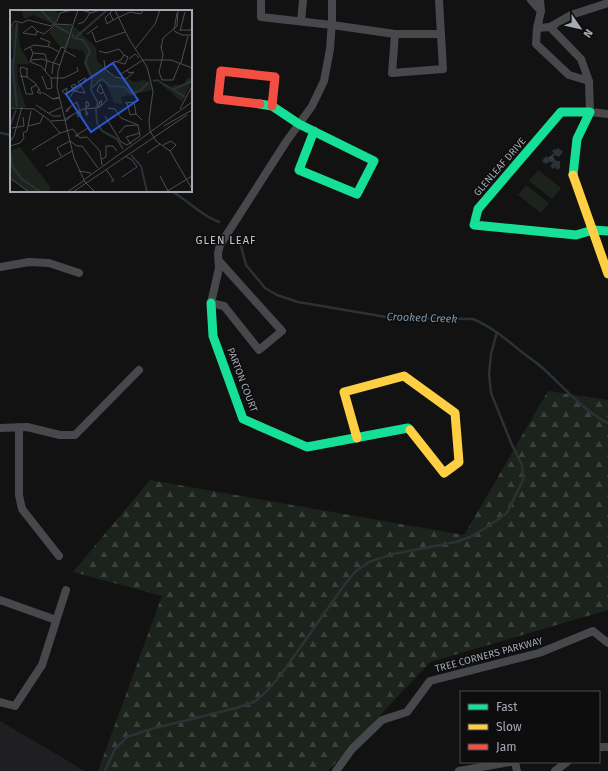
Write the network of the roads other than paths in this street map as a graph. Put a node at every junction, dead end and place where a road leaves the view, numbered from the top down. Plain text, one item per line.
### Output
1 (261, 0) edge
2 (303, 0) edge
3 (332, 0) edge
4 (439, 0) edge
5 (531, 0) edge
6 (540, 0) edge
7 (608, 3) edge
8 (541, 11) junction
9 (301, 21) junction
10 (332, 25) junction
11 (550, 27) junction
12 (537, 28) junction
13 (395, 34) junction
14 (441, 34) junction
15 (589, 80) junction
16 (272, 106) junction
17 (590, 112) junction
18 (608, 114) edge
19 (299, 124) junction
20 (314, 131) junction
21 (592, 230) junction
22 (608, 231) edge
23 (219, 261) junction
24 (0, 267) edge
25 (79, 273) dead end
26 (608, 274) edge
27 (211, 303) junction
28 (139, 370) dead end
29 (19, 427) junction
30 (0, 428) edge
31 (357, 438) junction
32 (59, 556) dead end
33 (66, 590) dead end
34 (0, 600) edge
35 (56, 620) junction
36 (608, 643) edge
37 (0, 702) edge
38 (504, 763) edge
39 (566, 763) edge
40 (336, 771) edge
41 (459, 771) edge
42 (555, 771) edge

1 - 9 street
2 - 9 street
3 - 10 street, PARTON COURT
4 - 14 street
5 - 8 street
6 - 8 street
7 - 11 street
8 - 12 street
9 - 10 street
10 - 13 street
10 - 19 street, PARTON COURT
11 - 12 street
11 - 15 street
12 - 15 street
13 - 14 street
13 - 14 street
15 - 17 street
16 - 16 street
16 - 19 street
17 - 18 street, GLENLEAF DRIVE
17 - 21 street
17 - 21 street, GLENLEAF DRIVE
19 - 20 street
19 - 23 street, PARTON COURT
20 - 20 street
21 - 22 street, GLENLEAF DRIVE
21 - 26 street
23 - 27 street, PARTON COURT
23 - 27 street
24 - 25 street
27 - 31 street, PARTON COURT
28 - 29 street
29 - 30 street
29 - 32 street
31 - 31 street, PARTON COURT
33 - 35 street
34 - 35 street
35 - 37 street
36 - 40 street, TREE CORNERS PARKWAY
38 - 41 street
39 - 42 street

